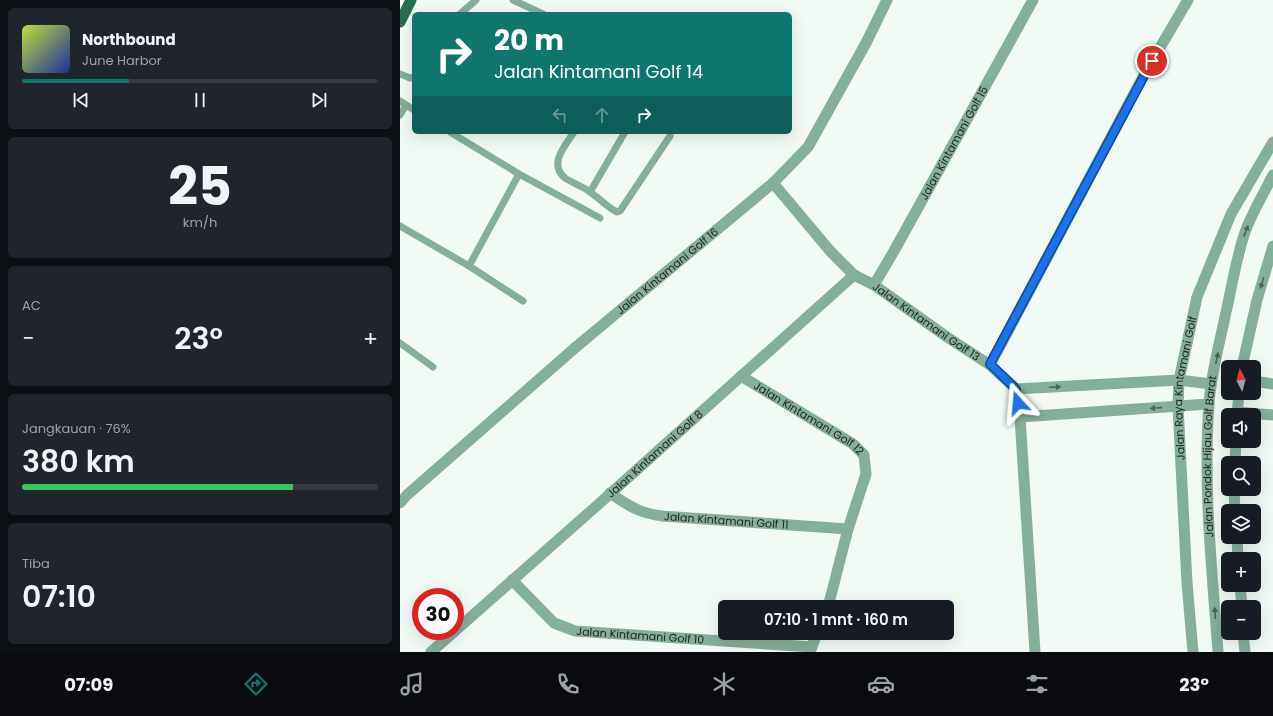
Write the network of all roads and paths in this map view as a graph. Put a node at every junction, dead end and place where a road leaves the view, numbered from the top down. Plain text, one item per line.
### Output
1 (411, 0) edge
2 (476, 0) edge
3 (513, 0) edge
4 (887, 0) edge
5 (1033, 0) edge
6 (1188, 0) edge
7 (462, 12) edge
8 (539, 12) edge
9 (400, 22) edge
10 (400, 74) edge
11 (412, 78) edge
12 (403, 103) edge
13 (412, 109) edge
14 (400, 115) edge
15 (453, 134) edge
16 (573, 134) edge
17 (624, 134) edge
18 (670, 136) dead end
19 (1273, 142) edge
20 (519, 174) junction
21 (1273, 175) edge
22 (773, 183) junction
23 (590, 192) junction
24 (600, 218) dead end
25 (400, 226) edge
26 (1273, 246) edge
27 (469, 266) junction
28 (854, 275) junction
29 (874, 285) junction
30 (523, 301) dead end
31 (400, 343) edge
32 (1244, 360) edge
33 (990, 364) junction
34 (433, 368) dead end
35 (741, 376) junction
36 (1179, 380) junction
37 (1261, 382) edge
38 (1211, 384) junction
39 (1273, 384) edge
40 (1016, 389) junction
41 (1209, 404) junction
42 (1178, 406) junction
43 (1261, 414) edge
44 (1273, 415) edge
45 (1020, 417) junction
46 (610, 493) junction
47 (400, 503) edge
48 (848, 528) junction
49 (512, 580) junction
50 (830, 600) edge
51 (464, 623) edge
52 (445, 640) edge
53 (1244, 640) edge
54 (811, 649) edge
55 (431, 652) edge
56 (1035, 652) edge
57 (1193, 652) edge
58 (1218, 652) edge
59 (1245, 652) edge

1 - 9 main road
2 - 7 lane
3 - 8 lane
4 - 22 street, Jalan Kintamani Golf 16
5 - 29 street, Jalan Kintamani Golf 15
6 - 33 street
10 - 11 lane
12 - 13 lane
12 - 14 lane
15 - 20 lane
16 - 23 lane
17 - 23 lane
18 - 23 lane
19 - 36 street, Jalan Raya Kintamani Golf
20 - 24 lane
20 - 27 lane
38 -> 21 street, Jalan Pondok Hijau Golf Barat
22 - 28 street, Jalan Kintamani Golf 13
22 - 47 street, Jalan Kintamani Golf 16
25 - 27 lane
26 -> 32 street
27 - 30 lane
28 - 29 street, Jalan Kintamani Golf 13
28 - 35 street, Jalan Kintamani Golf 8
29 - 33 street, Jalan Kintamani Golf 13
31 - 34 lane
33 - 40 street, Jalan Kintamani Golf 13
35 - 46 street, Jalan Kintamani Golf 8
35 - 48 street, Jalan Kintamani Golf 12
36 - 38 street
40 -> 36 street
36 - 42 street, Jalan Raya Kintamani Golf
37 - 39 street
38 - 41 street, Jalan Pondok Hijau Golf Barat
40 - 45 street
41 - 42 street
58 -> 41 street, Jalan Pondok Hijau Golf Barat
42 -> 45 street
42 - 57 street, Jalan Raya Kintamani Golf
43 - 44 street
45 - 56 street
46 - 48 street, Jalan Kintamani Golf 11
46 - 49 street, Jalan Kintamani Golf 8
48 - 50 street, Jalan Kintamani Golf 12
49 - 51 street, Jalan Kintamani Golf 8
49 - 54 street, Jalan Kintamani Golf 10
52 - 55 street, Jalan Kintamani Golf 8
53 - 59 street

